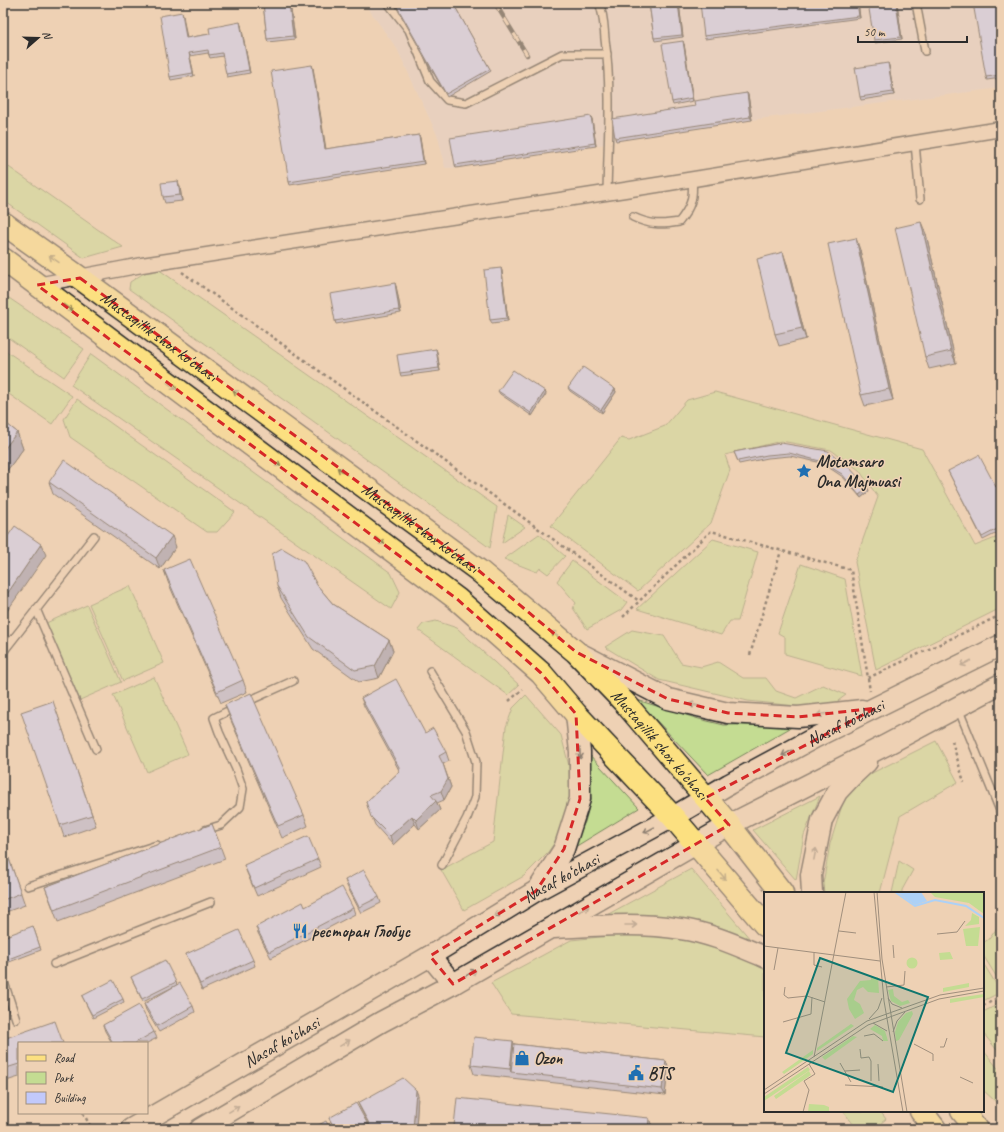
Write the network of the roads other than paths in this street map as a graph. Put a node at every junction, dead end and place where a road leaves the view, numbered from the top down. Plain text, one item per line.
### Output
1 (388, 3) edge
2 (599, 3) edge
3 (916, 3) edge
4 (925, 51) dead end
5 (607, 54) junction
6 (1001, 129) edge
7 (915, 143) junction
8 (692, 179) junction
9 (607, 192) junction
10 (920, 199) dead end
11 (633, 217) dead end
12 (5, 229) edge
13 (3, 259) edge
14 (80, 278) junction
15 (37, 285) junction
16 (94, 536) dead end
17 (36, 609) junction
18 (1001, 646) edge
19 (3, 652) edge
20 (576, 652) junction
21 (430, 671) dead end
22 (293, 681) dead end
23 (1001, 684) edge
24 (873, 700) junction
25 (958, 706) junction
26 (576, 714) junction
27 (886, 745) junction
28 (96, 749) dead end
29 (705, 798) junction
30 (1001, 813) edge
31 (673, 817) junction
32 (729, 826) junction
33 (199, 832) edge
34 (162, 844) edge
35 (696, 845) junction
36 (442, 865) dead end
37 (28, 886) dead end
38 (536, 891) junction
39 (781, 892) edge
40 (812, 892) edge
41 (210, 902) dead end
42 (764, 924) edge
43 (550, 928) junction
44 (430, 956) junction
45 (764, 957) edge
46 (54, 964) dead end
47 (3, 979) edge
48 (453, 984) junction
49 (16, 1018) dead end
50 (922, 1112) edge
51 (963, 1112) edge
52 (131, 1129) edge
53 (200, 1129) edge
54 (935, 1129) edge
55 (977, 1129) edge

1 - 5 lane
2 - 5 lane
3 - 4 lane
5 - 9 lane
6 - 7 street
7 - 8 street
7 - 10 lane
8 - 9 street
8 - 11 lane
9 - 14 street
14 -> 12 main road, Mustaqillik shox ko'chasi
13 - 15 main road, Mustaqillik shox ko'chasi
14 - 15 street
20 -> 14 main road, Mustaqillik shox ko'chasi
15 -> 26 main road, Mustaqillik shox ko'chasi
16 - 17 lane
17 - 19 lane
17 - 28 lane
18 -> 24 main road, Nasaf ko‘chasi
24 -> 20 main road
20 - 29 main road, Mustaqillik shox ko'chasi
21 - 36 lane
22 - 33 lane
23 - 25 main road, Nasaf ko‘chasi
24 -> 29 main road, Nasaf ko‘chasi
25 - 27 main road, Nasaf ko‘chasi
25 - 30 lane
26 - 31 main road, Mustaqillik shox ko'chasi
26 -> 38 main road
27 - 32 main road, Nasaf ko‘chasi
40 -> 27 main road
29 - 31 main road, Nasaf ko‘chasi
29 - 32 main road, Mustaqillik shox ko'chasi
31 - 35 main road, Mustaqillik shox ko'chasi
31 -> 38 main road, Nasaf ko‘chasi
32 - 35 main road, Nasaf ko‘chasi
32 - 39 main road, Mustaqillik shox ko'chasi
34 - 37 lane
35 -> 42 main road, Mustaqillik shox ko'chasi
43 -> 35 main road, Nasaf ko‘chasi
38 -> 44 main road, Nasaf ko‘chasi
41 - 46 lane
43 -> 45 main road
48 -> 43 main road, Nasaf ko‘chasi
44 - 48 main road
44 - 52 main road, Nasaf ko‘chasi
47 - 49 lane
53 -> 48 main road, Nasaf ko‘chasi
50 - 54 main road
51 - 55 main road

